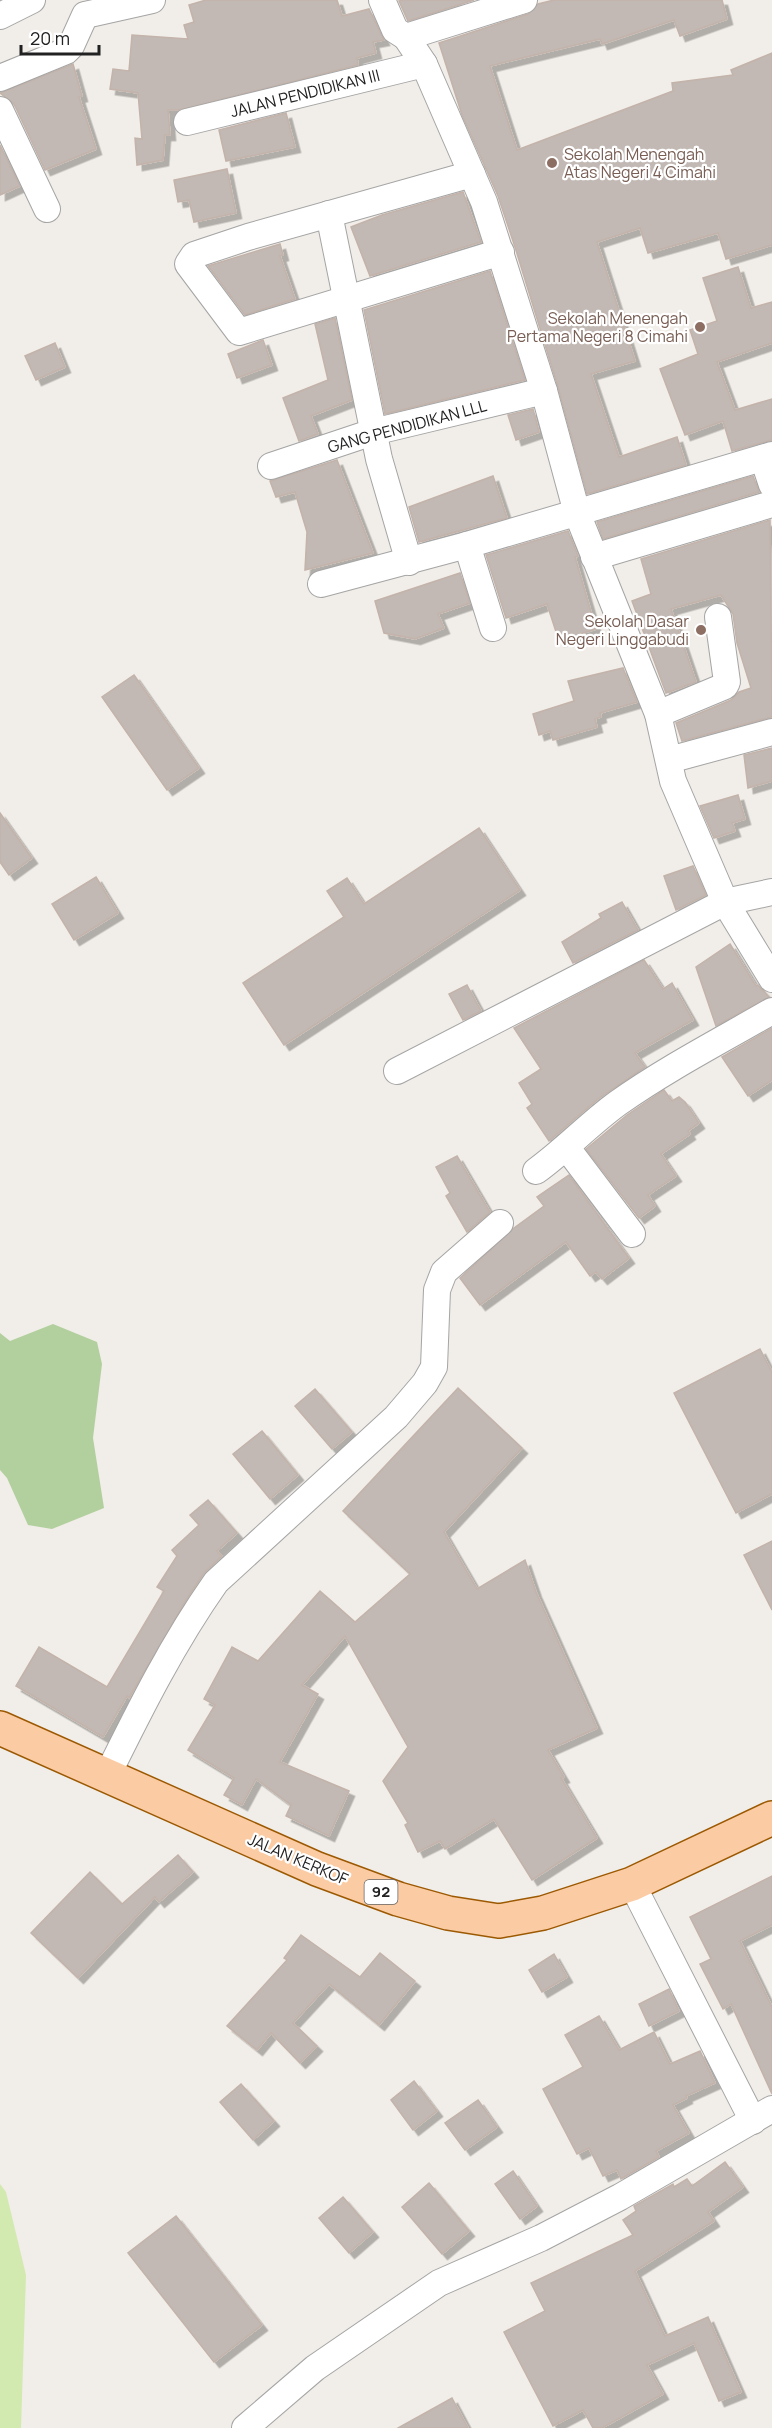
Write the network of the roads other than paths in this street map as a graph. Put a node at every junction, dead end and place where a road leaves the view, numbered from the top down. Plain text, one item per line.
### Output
1 (32, 0) edge
2 (152, 0) edge
3 (382, 0) edge
4 (522, 0) edge
5 (80, 8) edge
6 (0, 16) edge
7 (406, 37) junction
8 (424, 64) junction
9 (0, 78) edge
10 (0, 110) edge
11 (187, 122) dead end
12 (472, 174) junction
13 (47, 209) dead end
14 (329, 214) junction
15 (501, 252) junction
16 (347, 298) junction
17 (544, 391) junction
18 (373, 432) junction
19 (768, 457) edge
20 (271, 466) dead end
21 (772, 484) edge
22 (772, 504) edge
23 (577, 513) junction
24 (467, 545) junction
25 (594, 557) junction
26 (409, 562) junction
27 (321, 584) dead end
28 (718, 617) dead end
29 (493, 628) dead end
30 (658, 714) junction
31 (772, 732) edge
32 (669, 760) junction
33 (772, 892) edge
34 (725, 902) junction
35 (772, 979) edge
36 (772, 1011) edge
37 (397, 1071) dead end
38 (567, 1148) junction
39 (536, 1171) dead end
40 (500, 1223) dead end
41 (632, 1234) dead end
42 (0, 1728) edge
43 (107, 1776) junction
44 (772, 1818) edge
45 (632, 1884) junction
46 (763, 2115) edge
47 (245, 2428) edge

1 - 6 street
2 - 5 street
3 - 7 street
4 - 7 street
5 - 9 street
7 - 8 street
8 - 11 street, JALAN PENDIDIKAN III
8 - 12 street
10 - 13 street
12 - 14 street
12 - 15 street
14 - 16 street
14 - 16 street
15 - 16 street
15 - 17 street
16 - 18 street
17 - 18 street, GANG PENDIDIKAN LLL
17 - 23 street
18 - 20 street, GANG PENDIDIKAN LLL
18 - 26 street
19 - 21 street
19 - 23 street
22 - 25 street
23 - 24 street
23 - 25 street
24 - 26 street
24 - 29 street
25 - 30 street
26 - 27 street
28 - 30 street
30 - 32 street
31 - 32 street
32 - 34 street
33 - 34 street
34 - 35 street
34 - 37 street
36 - 38 street
38 - 39 street
38 - 41 street
40 - 43 street
42 - 43 main road, JALAN KERKOF / 92
43 - 45 main road, JALAN KERKOF / 92
44 - 45 main road, JALAN KERKOF / 92
45 - 46 street
46 - 47 street

